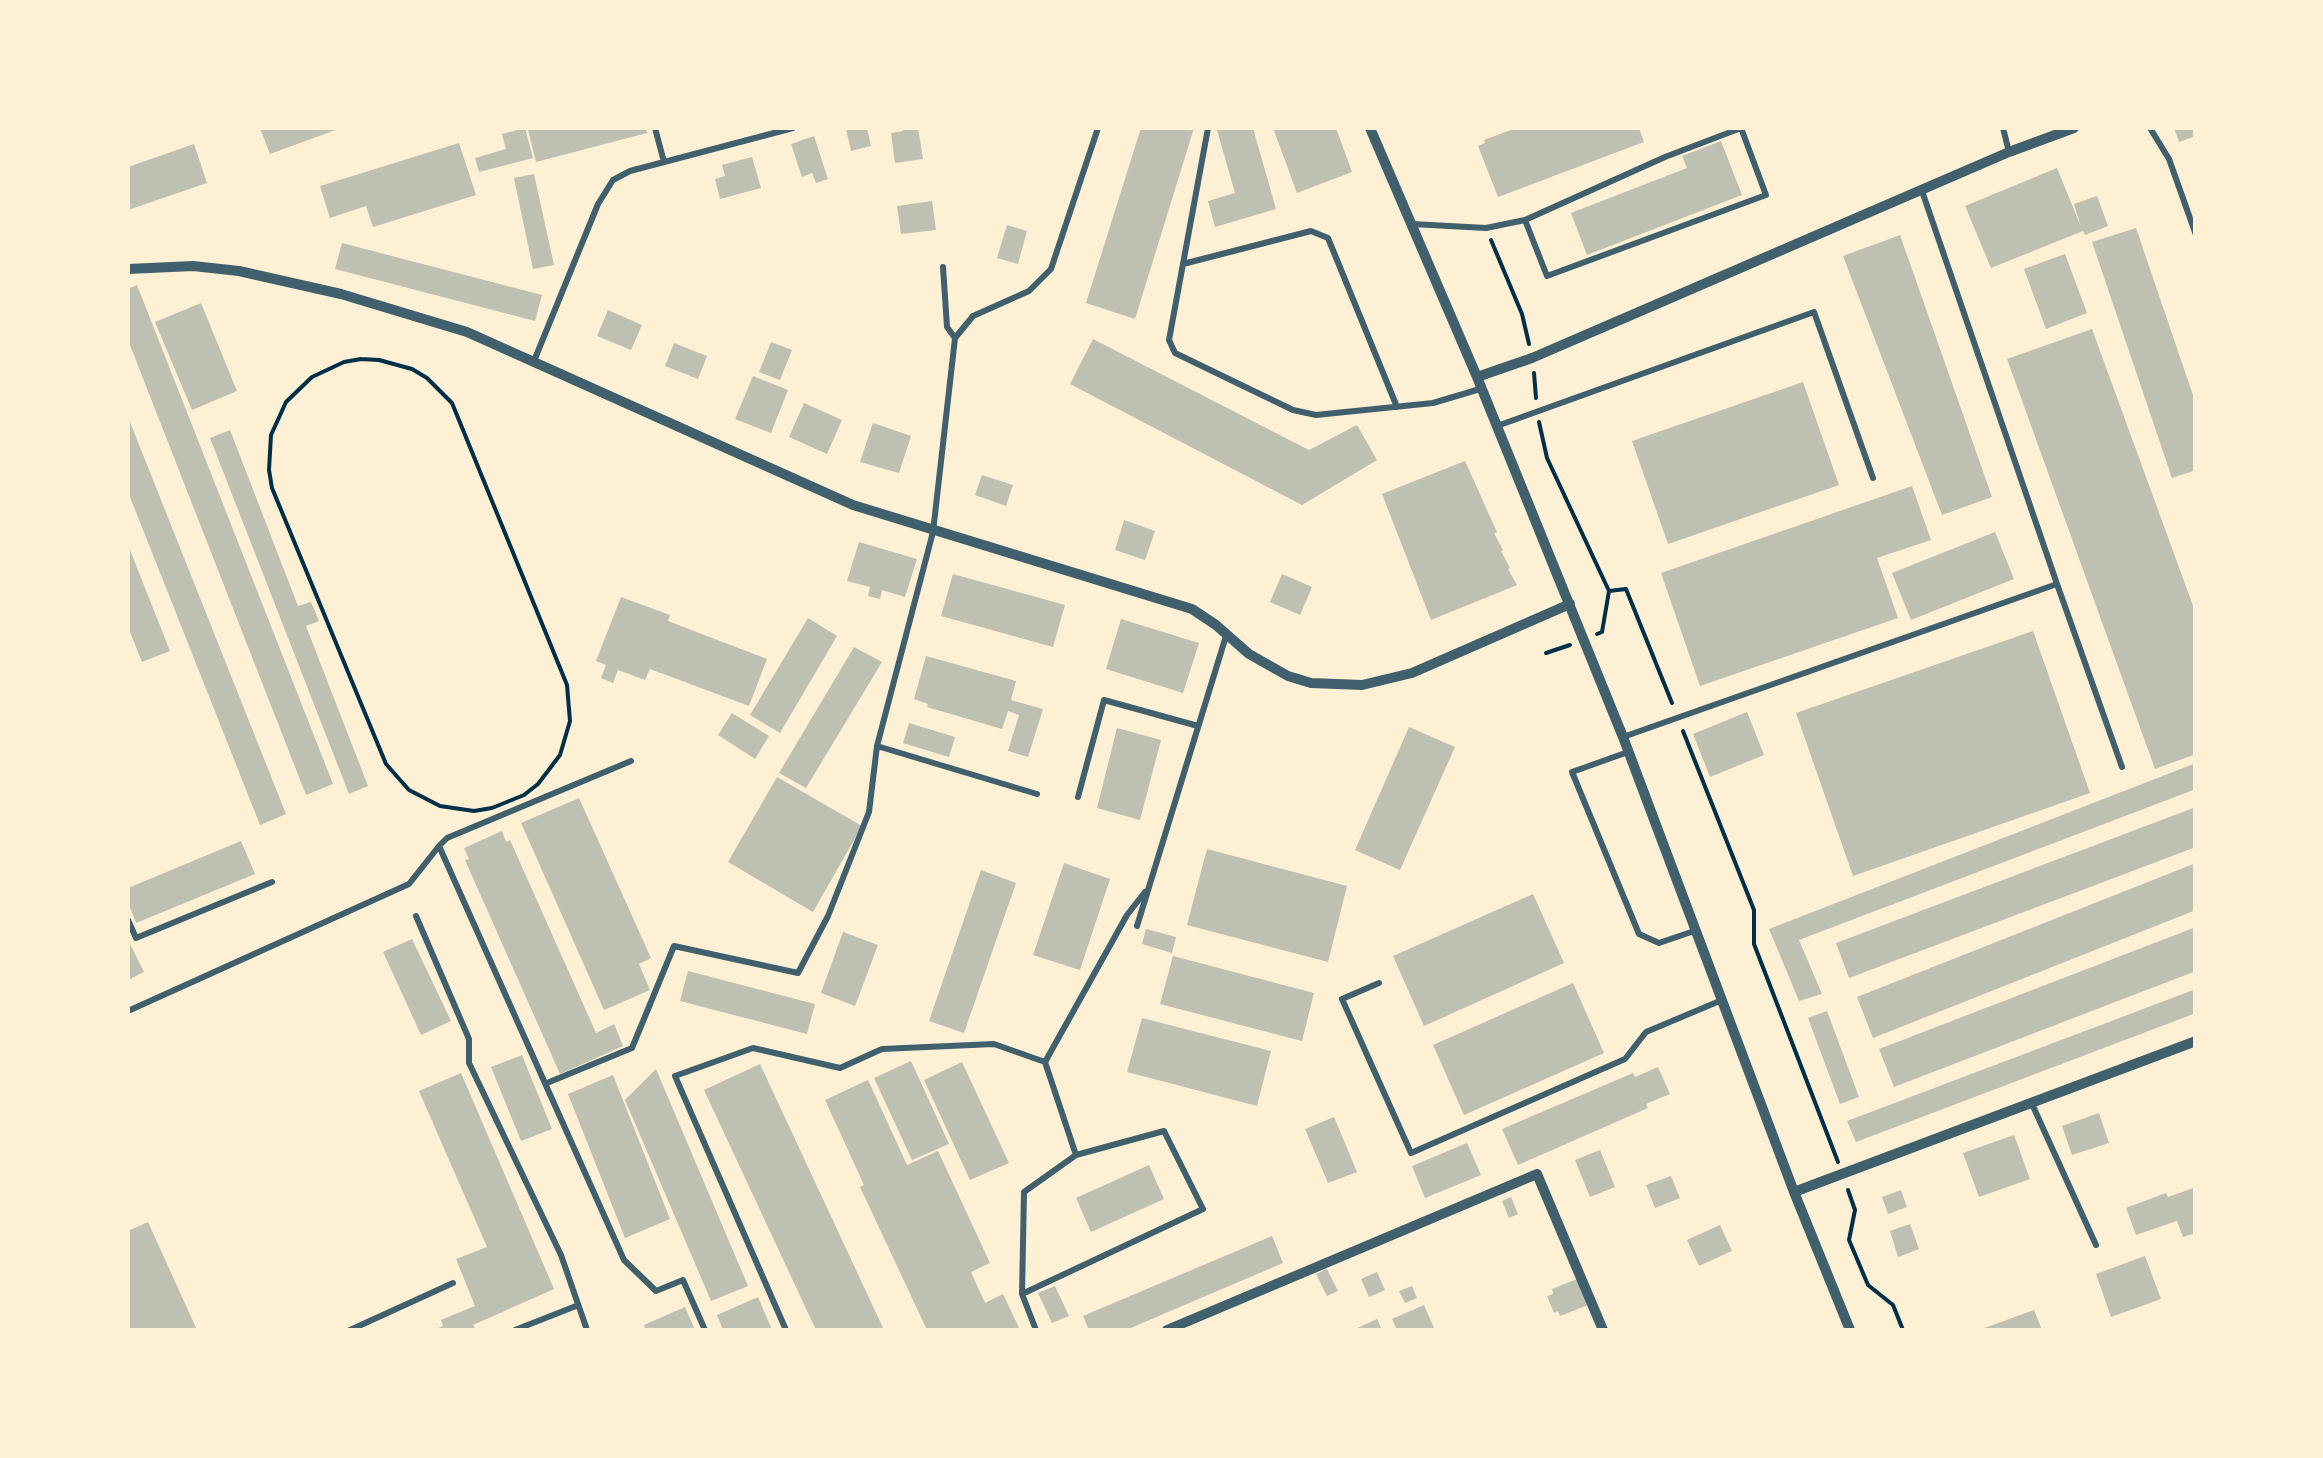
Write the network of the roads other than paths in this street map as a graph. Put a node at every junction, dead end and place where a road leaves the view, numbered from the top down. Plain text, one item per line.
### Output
1 (655, 128) edge
2 (794, 128) edge
3 (1098, 128) edge
4 (1208, 128) edge
5 (1370, 128) edge
6 (2003, 128) edge
7 (2074, 128) edge
8 (2150, 128) edge
9 (2009, 152) junction
10 (664, 162) junction
11 (1922, 191) junction
12 (1525, 220) junction
13 (1411, 224) junction
14 (2196, 235) edge
15 (1183, 264) junction
16 (942, 267) dead end
17 (128, 269) edge
18 (955, 338) junction
19 (534, 361) junction
20 (1479, 383) junction
21 (1397, 407) junction
22 (1496, 426) junction
23 (1873, 478) dead end
24 (933, 532) junction
25 (2058, 584) junction
26 (1570, 604) junction
27 (1227, 634) junction
28 (1198, 726) junction
29 (1623, 737) junction
30 (877, 746) junction
31 (1629, 752) junction
32 (631, 761) dead end
33 (2122, 767) dead end
34 (1037, 794) dead end
35 (1078, 796) dead end
36 (439, 846) junction
37 (272, 882) dead end
38 (1146, 892) junction
39 (416, 916) dead end
40 (128, 920) edge
41 (1137, 926) dead end
42 (1698, 930) junction
43 (1379, 983) dead end
44 (1723, 999) junction
45 (128, 1011) edge
46 (2196, 1041) edge
47 (1045, 1062) junction
48 (547, 1082) junction
49 (2032, 1103) junction
50 (1076, 1154) junction
51 (1794, 1192) junction
52 (2096, 1245) dead end
53 (453, 1283) dead end
54 (1022, 1294) junction
55 (576, 1306) junction
56 (350, 1330) edge
57 (515, 1330) edge
58 (587, 1330) edge
59 (705, 1330) edge
60 (786, 1330) edge
61 (1036, 1330) edge
62 (1167, 1330) edge
63 (1602, 1330) edge
64 (1850, 1330) edge

1 - 10 lane
2 - 10 lane
3 - 18 lane
4 - 15 lane
5 - 13 street
6 - 9 lane
7 - 9 street
8 - 14 lane
9 - 11 street
10 - 19 lane
11 - 20 street
11 - 25 lane
12 - 12 lane
12 - 13 lane
13 - 20 street
15 - 21 lane
15 - 21 lane
16 - 18 lane
17 - 19 street
18 - 24 lane
19 - 24 street
20 - 21 lane
20 - 22 street
22 - 23 lane
22 - 26 street
24 - 27 street
24 - 30 lane
25 - 29 lane
25 - 33 lane
26 - 27 street
26 - 29 street
27 - 28 lane
28 - 35 lane
28 - 38 lane
29 - 31 street
30 - 34 lane
30 - 48 lane
31 - 42 street
31 - 42 lane
32 - 36 lane
36 - 45 lane
36 - 48 lane
37 - 40 lane
38 - 41 lane
38 - 47 lane
39 - 55 lane
42 - 44 street
43 - 44 lane
44 - 51 street
46 - 49 street
47 - 50 lane
47 - 60 lane
48 - 59 lane
49 - 51 street
49 - 52 lane
50 - 54 lane
50 - 54 lane
51 - 64 street
53 - 56 lane
54 - 61 lane
55 - 57 lane
55 - 58 lane
62 - 63 street

